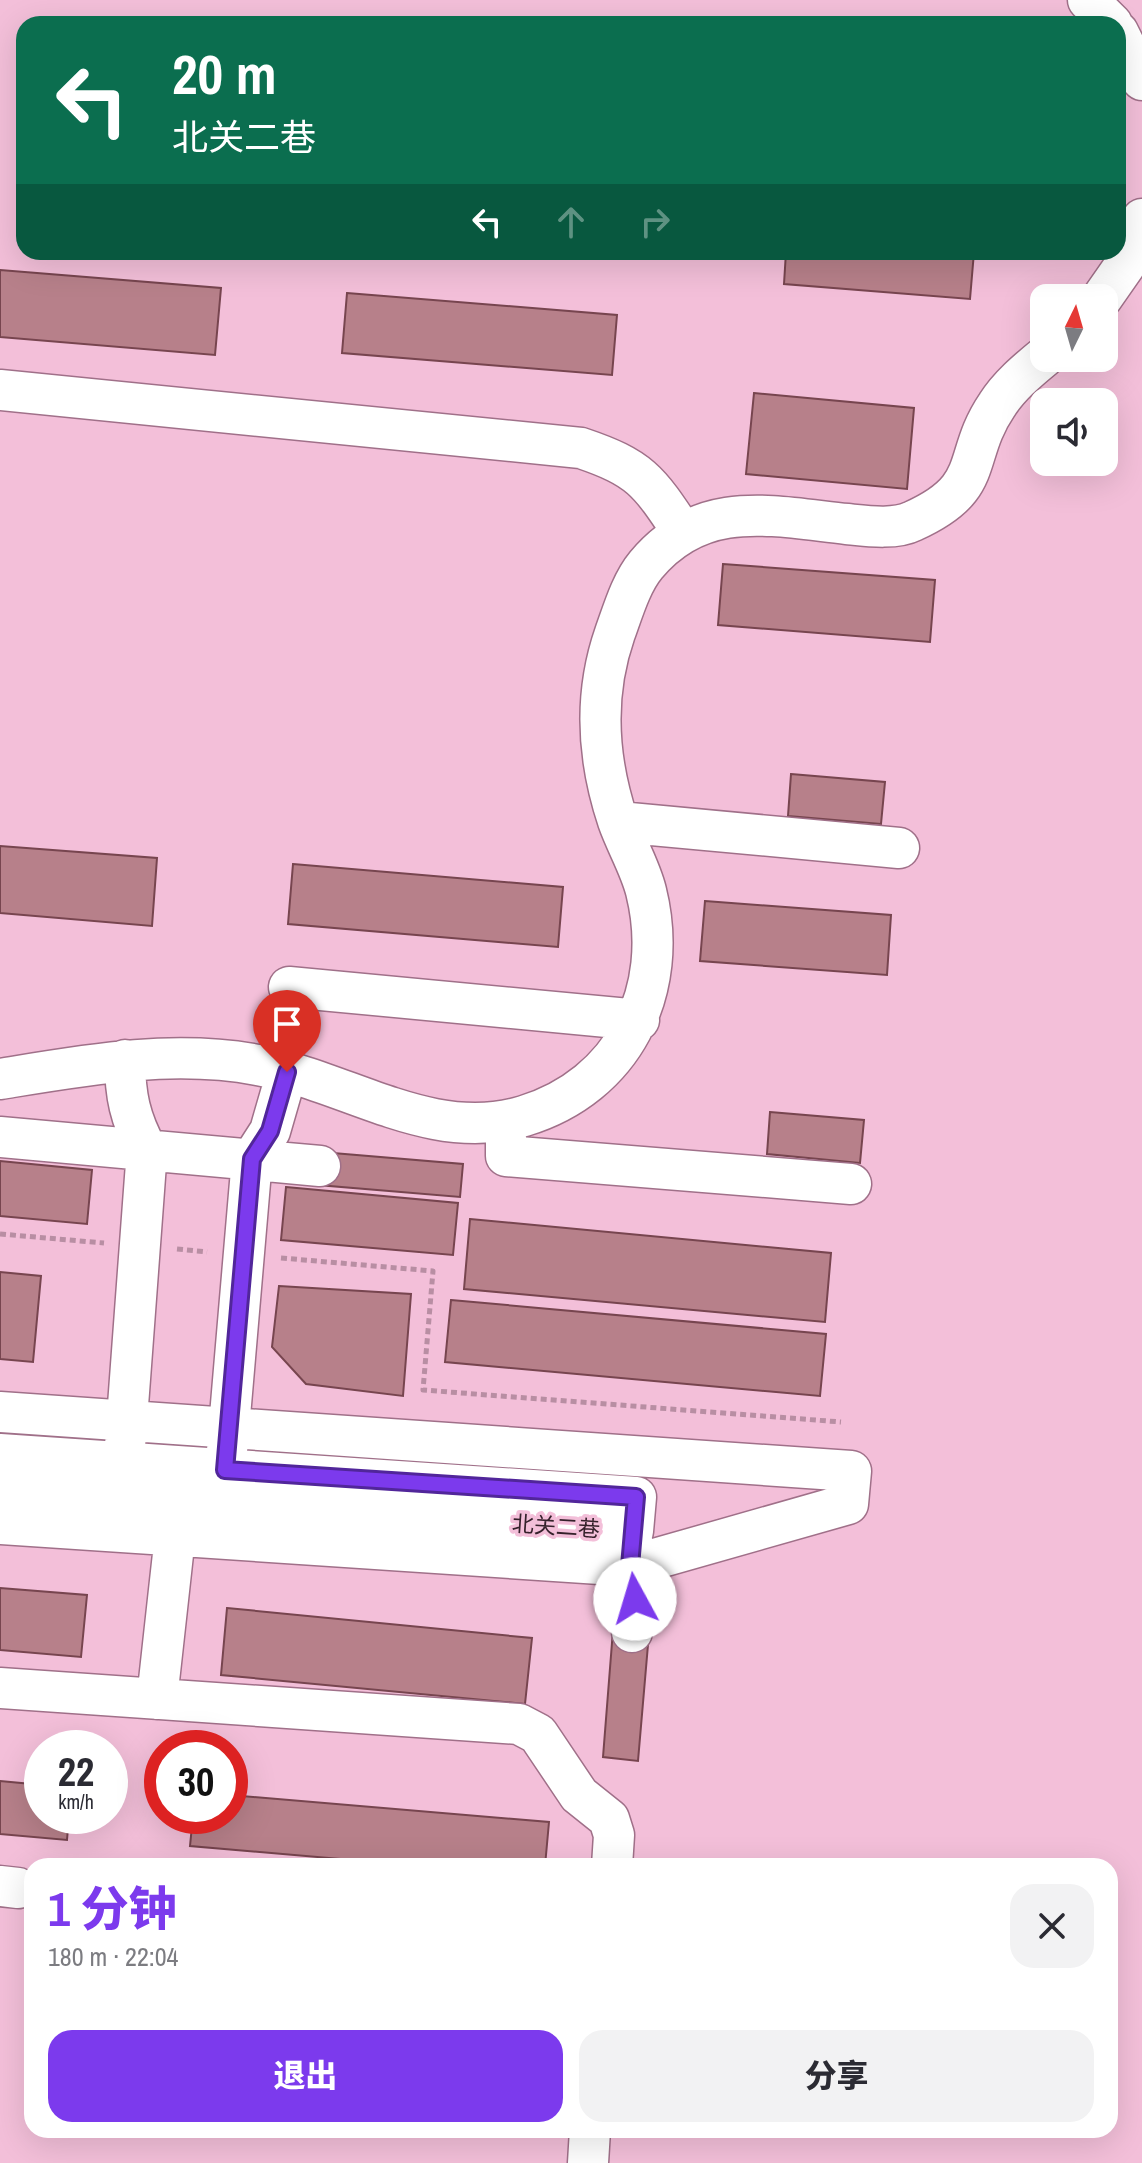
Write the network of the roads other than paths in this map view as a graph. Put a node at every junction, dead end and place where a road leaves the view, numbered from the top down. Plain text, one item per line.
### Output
1 (1126, 53) edge
2 (1142, 80) edge
3 (1135, 226) edge
4 (1112, 284) edge
5 (1030, 371) edge
6 (0, 390) edge
7 (682, 531) junction
8 (619, 822) junction
9 (899, 848) dead end
10 (289, 987) dead end
11 (639, 1020) junction
12 (125, 1060) junction
13 (287, 1072) junction
14 (0, 1079) edge
15 (506, 1121) junction
16 (0, 1137) edge
17 (147, 1150) junction
18 (252, 1159) junction
19 (320, 1166) dead end
20 (851, 1184) dead end
21 (0, 1412) edge
22 (127, 1420) junction
23 (229, 1427) junction
24 (0, 1454) edge
25 (123, 1480) junction
26 (224, 1486) junction
27 (0, 1488) edge
28 (0, 1524) edge
29 (175, 1536) junction
30 (631, 1549) junction
31 (632, 1632) dead end
32 (0, 1688) edge
33 (157, 1699) junction
34 (613, 1858) edge
35 (590, 2138) edge
36 (588, 2163) edge

1 - 2 street
3 - 4 street
5 - 7 street
6 - 7 street
7 - 8 street
8 - 9 street
8 - 11 street
10 - 11 street
11 - 15 street
12 - 13 street
12 - 14 street
12 - 17 street
13 - 15 street
13 - 18 street
15 - 20 street
16 - 17 street
17 - 18 street
17 - 22 street
18 - 19 street
18 - 23 street
21 - 22 street
22 - 23 street
22 - 25 street
23 - 26 street
23 - 30 street
24 - 25 street, 北关二巷
25 - 26 street, 北关二巷
25 - 27 street, 北关二巷
25 - 29 street
26 - 29 street
26 - 30 street, 北关二巷
28 - 29 street
29 - 30 street
29 - 33 street
30 - 31 street
32 - 33 street
33 - 34 street
35 - 36 street

